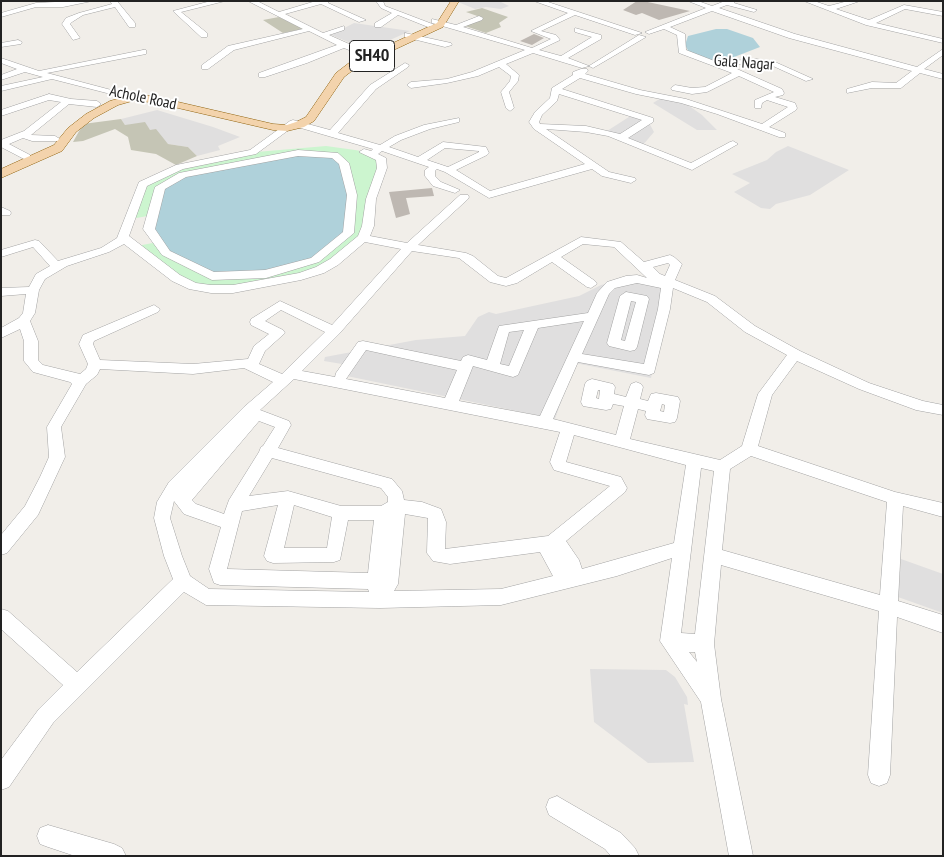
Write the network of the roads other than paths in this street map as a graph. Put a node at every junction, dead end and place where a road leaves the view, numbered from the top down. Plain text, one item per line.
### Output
1 (44, 1) edge
2 (89, 1) edge
3 (222, 1) edge
4 (251, 1) edge
5 (379, 1) edge
6 (450, 1) edge
7 (455, 1) edge
8 (537, 1) edge
9 (691, 1) edge
10 (808, 1) edge
11 (857, 1) edge
12 (322, 2) edge
13 (730, 2) edge
14 (115, 3) edge
15 (36, 5) junction
16 (831, 8) junction
17 (712, 9) junction
18 (754, 10) dead end
19 (397, 12) junction
20 (574, 12) junction
21 (892, 12) junction
22 (278, 14) junction
23 (943, 14) edge
24 (1, 15) edge
25 (479, 18) dead end
26 (924, 19) dead end
27 (362, 20) dead end
28 (436, 23) junction
29 (869, 23) junction
30 (132, 25) dead end
31 (378, 25) dead end
32 (457, 27) junction
33 (665, 27) junction
34 (341, 28) dead end
35 (310, 29) junction
36 (578, 30) dead end
37 (534, 31) junction
38 (1, 33) edge
39 (643, 34) junction
40 (204, 35) dead end
41 (323, 35) junction
42 (526, 35) dead end
43 (411, 36) junction
44 (76, 38) dead end
45 (8, 39) dead end
46 (517, 39) dead end
47 (18, 42) dead end
48 (943, 42) edge
49 (508, 43) junction
50 (1, 45) edge
51 (344, 45) junction
52 (448, 45) dead end
53 (532, 50) junction
54 (943, 51) edge
55 (143, 52) dead end
56 (370, 55) junction
57 (943, 57) edge
58 (562, 59) junction
59 (1, 60) edge
60 (501, 64) junction
61 (716, 64) junction
62 (405, 65) dead end
63 (205, 67) dead end
64 (588, 68) junction
65 (24, 69) junction
66 (923, 70) junction
67 (36, 72) junction
68 (739, 73) junction
69 (576, 74) junction
70 (262, 75) dead end
71 (55, 76) junction
72 (1, 78) edge
73 (943, 78) edge
74 (810, 79) dead end
75 (411, 86) dead end
76 (675, 88) dead end
77 (1, 89) edge
78 (555, 90) junction
79 (850, 91) dead end
80 (127, 95) junction
81 (766, 96) junction
82 (68, 101) junction
83 (97, 104) junction
84 (758, 106) dead end
85 (510, 108) dead end
86 (1, 113) edge
87 (630, 114) junction
88 (456, 120) dead end
89 (294, 125) junction
90 (537, 128) junction
91 (762, 128) junction
92 (332, 134) junction
93 (619, 134) junction
94 (23, 135) junction
95 (782, 135) dead end
96 (55, 139) junction
97 (2, 143) edge
98 (733, 144) dead end
99 (377, 151) junction
100 (253, 152) junction
101 (27, 157) junction
102 (420, 160) junction
103 (436, 166) junction
104 (594, 166) junction
105 (1, 168) edge
106 (449, 170) junction
107 (1, 174) edge
108 (159, 175) junction
109 (173, 180) junction
110 (631, 180) dead end
111 (370, 213) junction
112 (350, 214) junction
113 (124, 238) junction
114 (363, 238) junction
115 (409, 247) junction
116 (1, 254) edge
117 (552, 256) junction
118 (57, 267) junction
119 (591, 284) dead end
120 (33, 290) junction
121 (1, 292) edge
122 (154, 309) dead end
123 (591, 320) junction
124 (24, 321) junction
125 (533, 325) junction
126 (616, 329) dead end
127 (334, 332) junction
128 (1, 334) edge
129 (795, 354) junction
130 (574, 357) junction
131 (95, 364) junction
132 (252, 364) junction
133 (492, 366) junction
134 (465, 367) junction
135 (341, 376) dead end
136 (288, 378) junction
137 (78, 383) junction
138 (636, 387) dead end
139 (606, 398) dead end
140 (450, 404) junction
141 (632, 404) junction
142 (654, 407) dead end
143 (943, 410) edge
144 (254, 413) junction
145 (544, 422) junction
146 (569, 428) junction
147 (622, 442) junction
148 (749, 448) junction
149 (266, 451) junction
150 (694, 461) junction
151 (722, 466) junction
152 (288, 497) junction
153 (895, 498) junction
154 (235, 504) junction
155 (389, 510) junction
156 (943, 510) edge
157 (342, 513) junction
158 (229, 523) junction
159 (552, 543) junction
160 (1, 548) edge
161 (682, 548) junction
162 (713, 555) junction
163 (377, 580) junction
164 (572, 580) junction
165 (183, 581) junction
166 (380, 600) junction
167 (889, 606) junction
168 (1, 617) edge
169 (943, 624) edge
170 (670, 641) junction
171 (704, 644) junction
172 (76, 684) junction
173 (711, 699) junction
174 (879, 775) dead end
175 (1, 779) edge
176 (557, 807) dead end
177 (48, 836) dead end
178 (114, 856) edge
179 (627, 856) edge
180 (741, 856) edge

1 - 15 street
2 - 15 street
3 - 40 street
4 - 22 street
5 - 19 street
6 - 28 main road, SH40
7 - 28 main road
8 - 20 street
9 - 17 street
10 - 16 street
11 - 16 street
12 - 22 street
12 - 27 street
13 - 17 street
13 - 18 street
14 - 30 street
14 - 44 street
15 - 24 street
16 - 29 street
17 - 33 street
17 - 66 street
19 - 28 street
19 - 31 street
20 - 37 street
20 - 39 street
21 - 23 street
21 - 26 street
21 - 29 street
22 - 35 street
25 - 32 street
28 - 32 street
28 - 43 main road, SH40
29 - 48 street
32 - 49 street
33 - 39 street
33 - 61 street, Gala Nagar
34 - 41 street
35 - 41 street
35 - 63 street
36 - 58 street
37 - 42 street
37 - 53 street
38 - 45 street
39 - 64 street
41 - 51 street
43 - 52 street
43 - 56 main road, SH40
46 - 49 street
47 - 50 street
49 - 53 street
51 - 56 street
51 - 70 street
53 - 58 street
53 - 60 street
54 - 66 street
55 - 67 street
56 - 89 main road, SH40
57 - 66 street
58 - 64 street
59 - 65 street, Achole Road
60 - 75 street
60 - 85 street
61 - 68 street
61 - 74 street, Gala Nagar
62 - 92 street
64 - 69 street
65 - 67 street, Achole Road
65 - 72 street
66 - 73 street
66 - 79 street
67 - 71 street, Achole Road
68 - 76 street
68 - 81 street
69 - 78 street
69 - 91 street
71 - 77 street
71 - 80 street, Achole Road
78 - 87 street
78 - 90 street
80 - 83 main road
80 - 89 main road, Achole Road
80 - 107 main road
81 - 84 street
81 - 91 street
82 - 83 street
82 - 86 street
82 - 94 street
83 - 96 main road
87 - 93 street
87 - 93 street
88 - 99 street
89 - 92 street
89 - 100 street
90 - 93 street
90 - 104 street
91 - 95 street
92 - 99 street
93 - 98 street
94 - 96 street
94 - 97 street
96 - 101 main road
97 - 101 street
99 - 100 street
99 - 102 street
99 - 111 street
100 - 108 street
101 - 105 main road
102 - 103 street
102 - 106 street
103 - 106 street
103 - 115 street
104 - 106 street
104 - 110 street
108 - 109 street
108 - 113 street
109 - 112 street
109 - 112 street
111 - 112 street
111 - 114 street
113 - 114 street
113 - 118 street
114 - 115 street
115 - 117 street
115 - 127 street
116 - 118 street
117 - 119 street
117 - 129 street
118 - 120 street
120 - 121 street
120 - 124 street
122 - 131 street
123 - 125 street
123 - 126 street
123 - 130 street
123 - 130 street
124 - 128 street
124 - 137 street
125 - 133 street
125 - 133 street
127 - 132 street
127 - 136 street
129 - 143 street
129 - 148 street
130 - 145 street
131 - 132 street
131 - 137 street
132 - 136 street
133 - 134 street
134 - 135 street
134 - 140 street
136 - 140 street
136 - 144 street
137 - 160 street
138 - 141 street
139 - 141 street
140 - 145 street
141 - 142 street
141 - 147 street
144 - 149 street
144 - 158 street
144 - 165 street
145 - 146 street
146 - 147 street
146 - 159 street
147 - 150 street
148 - 151 street
148 - 153 street
149 - 154 street
149 - 155 street
150 - 151 street
150 - 161 street
151 - 162 street
152 - 154 street
152 - 157 street
152 - 157 street
153 - 156 street
153 - 167 street
154 - 158 street
155 - 157 street
155 - 159 street
155 - 163 street
155 - 166 street
158 - 163 street
159 - 164 street
161 - 164 street
161 - 170 street
162 - 167 street
162 - 171 street
163 - 166 street
164 - 166 street
165 - 166 street
165 - 172 street
167 - 169 street
167 - 174 street
168 - 172 street
170 - 171 street
170 - 173 street
171 - 173 street
172 - 175 street
173 - 180 street
176 - 179 street
177 - 178 street

